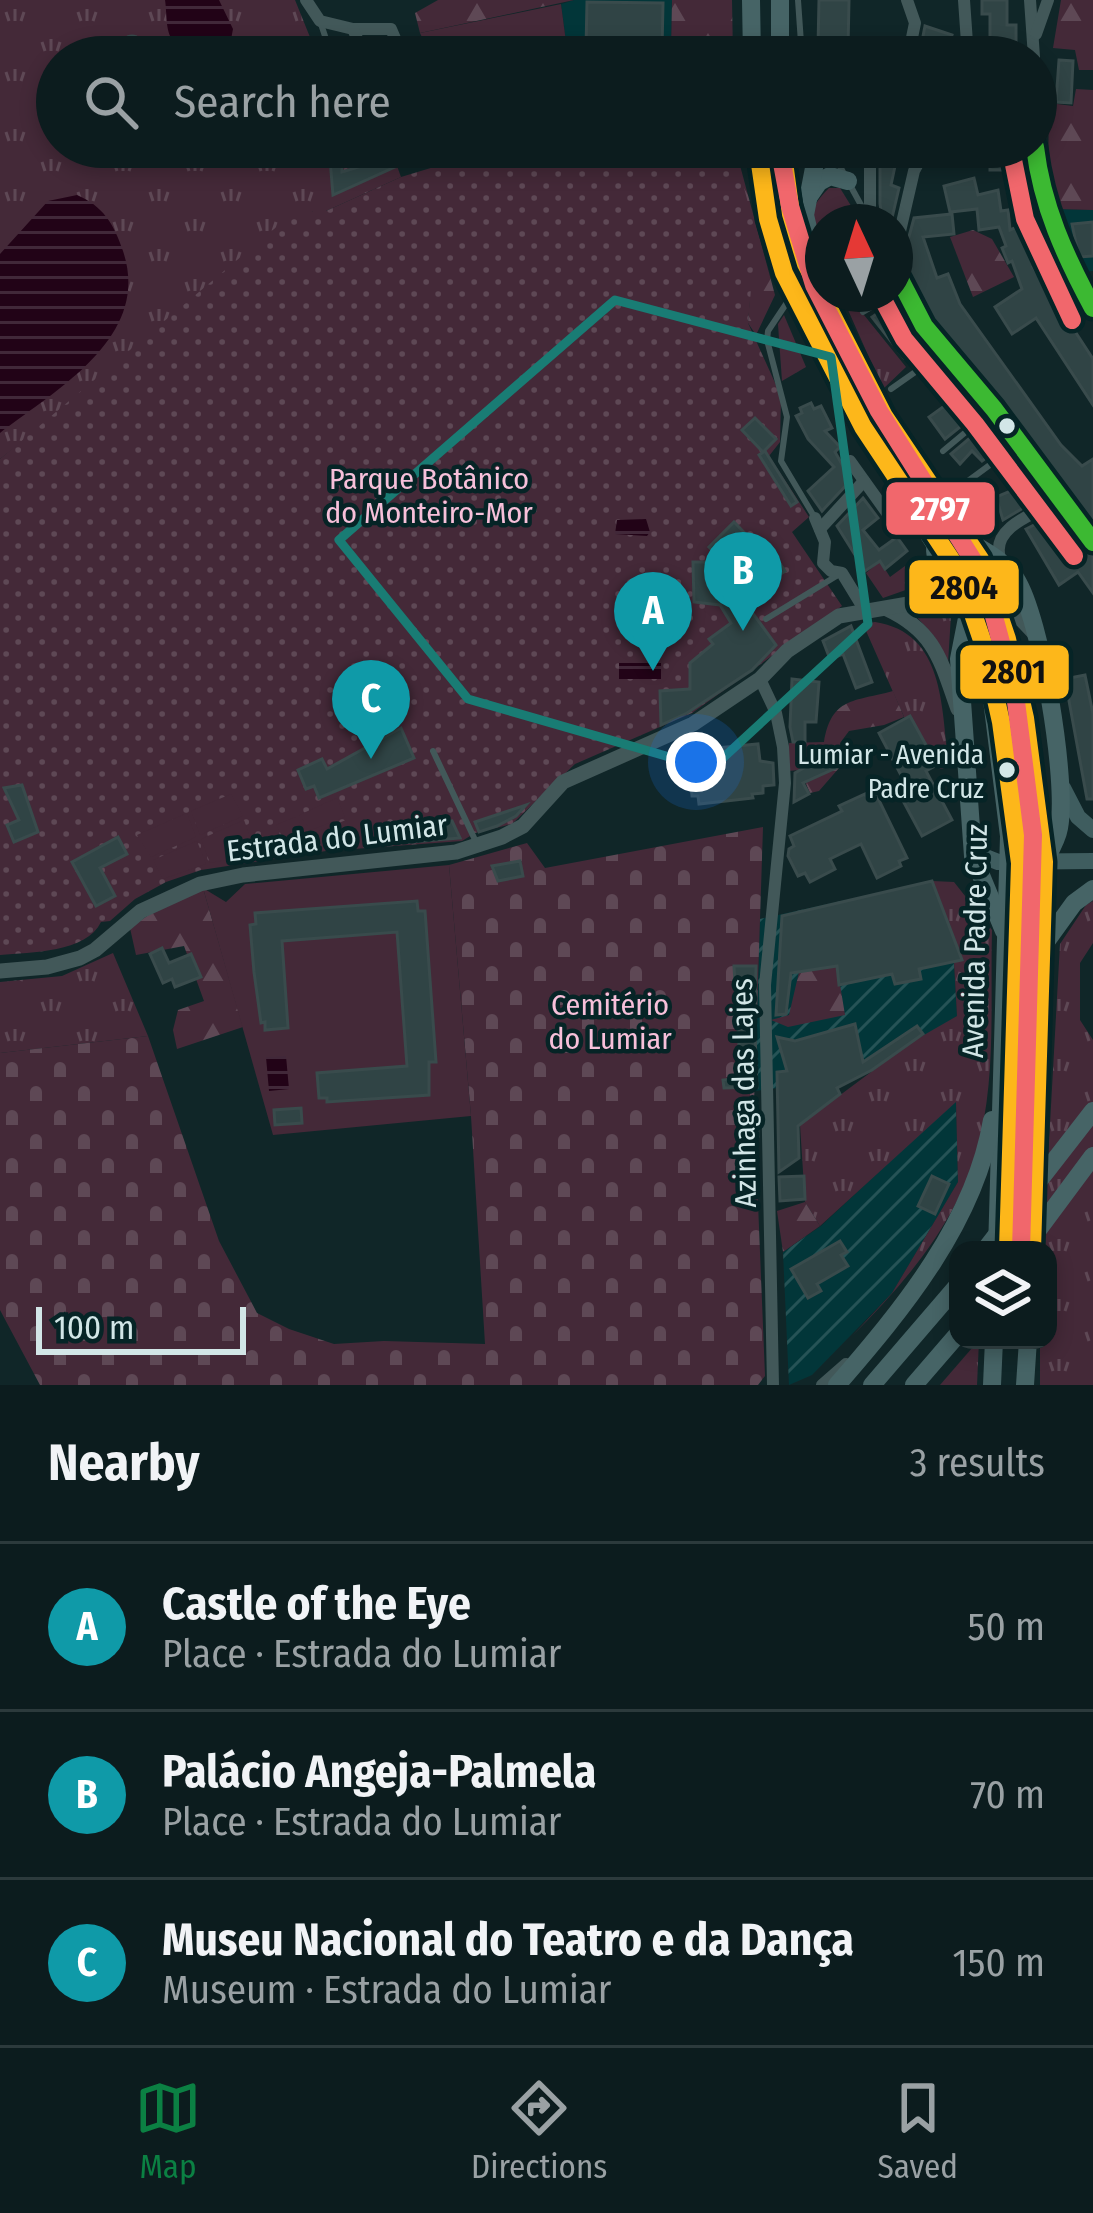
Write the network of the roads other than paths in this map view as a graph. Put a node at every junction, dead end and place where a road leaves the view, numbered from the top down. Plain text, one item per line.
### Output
1 (306, 0) edge
2 (751, 0) edge
3 (779, 0) edge
4 (798, 0) edge
5 (907, 0) edge
6 (964, 0) edge
7 (1030, 0) edge
8 (1048, 0) edge
9 (320, 22) junction
10 (965, 25) junction
11 (353, 29) junction
12 (325, 36) edge
13 (356, 36) edge
14 (394, 36) edge
15 (752, 36) edge
16 (780, 36) edge
17 (801, 36) edge
18 (912, 36) edge
19 (963, 36) edge
20 (966, 36) edge
21 (1034, 36) edge
22 (1036, 36) edge
23 (759, 168) edge
24 (785, 168) edge
25 (813, 168) edge
26 (841, 168) edge
27 (870, 168) edge
28 (916, 168) edge
29 (1038, 168) edge
30 (848, 181) junction
31 (806, 202) joint
32 (860, 204) edge
33 (869, 204) edge
34 (906, 204) edge
35 (805, 261) edge
36 (793, 295) junction
37 (1093, 308) edge
38 (833, 312) edge
39 (913, 312) edge
40 (945, 351) junction
41 (891, 389) dead end
42 (994, 409) junction
43 (1019, 442) junction
44 (943, 451) dead end
45 (850, 460) dead end
46 (864, 481) junction
47 (968, 481) dead end
48 (1063, 498) junction
49 (818, 523) junction
50 (895, 524) dead end
51 (934, 539) junction
52 (1093, 542) edge
53 (971, 544) junction
54 (1001, 560) junction
55 (842, 573) junction
56 (914, 603) junction
57 (887, 608) junction
58 (969, 608) junction
59 (864, 609) junction
60 (999, 613) junction
61 (766, 619) dead end
62 (1034, 633) junction
63 (760, 679) junction
64 (960, 715) junction
65 (433, 751) dead end
66 (1061, 783) junction
67 (972, 830) junction
68 (1093, 830) edge
69 (478, 847) junction
70 (1093, 861) edge
71 (1009, 862) junction
72 (1044, 862) junction
73 (1093, 889) edge
74 (1007, 939) junction
75 (1040, 950) junction
76 (0, 971) edge
77 (1004, 1044) junction
78 (1093, 1111) edge
79 (1093, 1156) edge
80 (992, 1241) edge
81 (997, 1241) edge
82 (1030, 1241) edge
83 (1032, 1241) edge
84 (949, 1295) edge
85 (884, 1332) junction
86 (949, 1344) edge
87 (994, 1349) edge
88 (1027, 1349) edge
89 (773, 1385) edge
90 (822, 1385) edge
91 (837, 1385) edge
92 (872, 1385) edge
93 (914, 1385) edge
94 (992, 1385) edge
95 (1025, 1385) edge

1 - 9 street
2 - 15 highway
3 - 16 highway
4 - 17 lane
5 - 18 street
6 - 10 street
7 - 21 street
8 - 22 street
9 - 11 street
9 - 12 lane
10 - 19 street
10 - 20 street
11 - 13 street
11 - 14 street
23 - 36 highway, Avenida Padre Cruz
24 - 35 highway
25 - 31 highway
26 - 30 lane
27 - 33 street
28 - 34 street
29 - 37 street
30 - 31 highway
30 - 32 lane
36 - 49 lane
36 - 51 highway, Avenida Padre Cruz
38 - 53 highway, Avenida Padre Cruz
39 - 40 street
40 - 41 lane
40 - 42 street
42 - 43 street
42 - 44 lane
43 - 47 lane
43 - 48 street
45 - 46 street
46 - 49 street
46 - 50 street
48 - 52 street
48 - 54 street
49 - 55 street
51 - 56 highway
51 - 58 highway, Avenida Padre Cruz
53 - 54 highway
53 - 60 highway, Avenida Padre Cruz
54 - 62 highway
55 - 59 street
55 - 61 lane
56 - 57 street
56 - 58 street
57 - 59 street
57 - 64 street
58 - 60 street
58 - 64 highway
58 - 71 highway, Avenida Padre Cruz
59 - 63 street, Estrada do Lumiar
60 - 62 street
60 - 72 highway, Avenida Padre Cruz
62 - 66 highway
63 - 69 street, Estrada do Lumiar
63 - 89 street, Azinhaga das Lajes
64 - 67 highway
65 - 69 lane
66 - 68 main road
66 - 72 highway
67 - 71 main road
67 - 74 highway
69 - 76 street, Estrada do Lumiar
70 - 72 main road
71 - 72 main road
71 - 74 highway, Avenida Padre Cruz
72 - 75 highway, Avenida Padre Cruz
73 - 75 highway
74 - 77 highway, Avenida Padre Cruz
75 - 83 highway, Avenida Padre Cruz
77 - 81 highway, Avenida Padre Cruz
77 - 85 highway
78 - 80 highway, bridge
79 - 82 highway, bridge
84 - 92 highway
85 - 90 street
85 - 91 highway
86 - 93 highway
87 - 94 highway
88 - 95 highway

